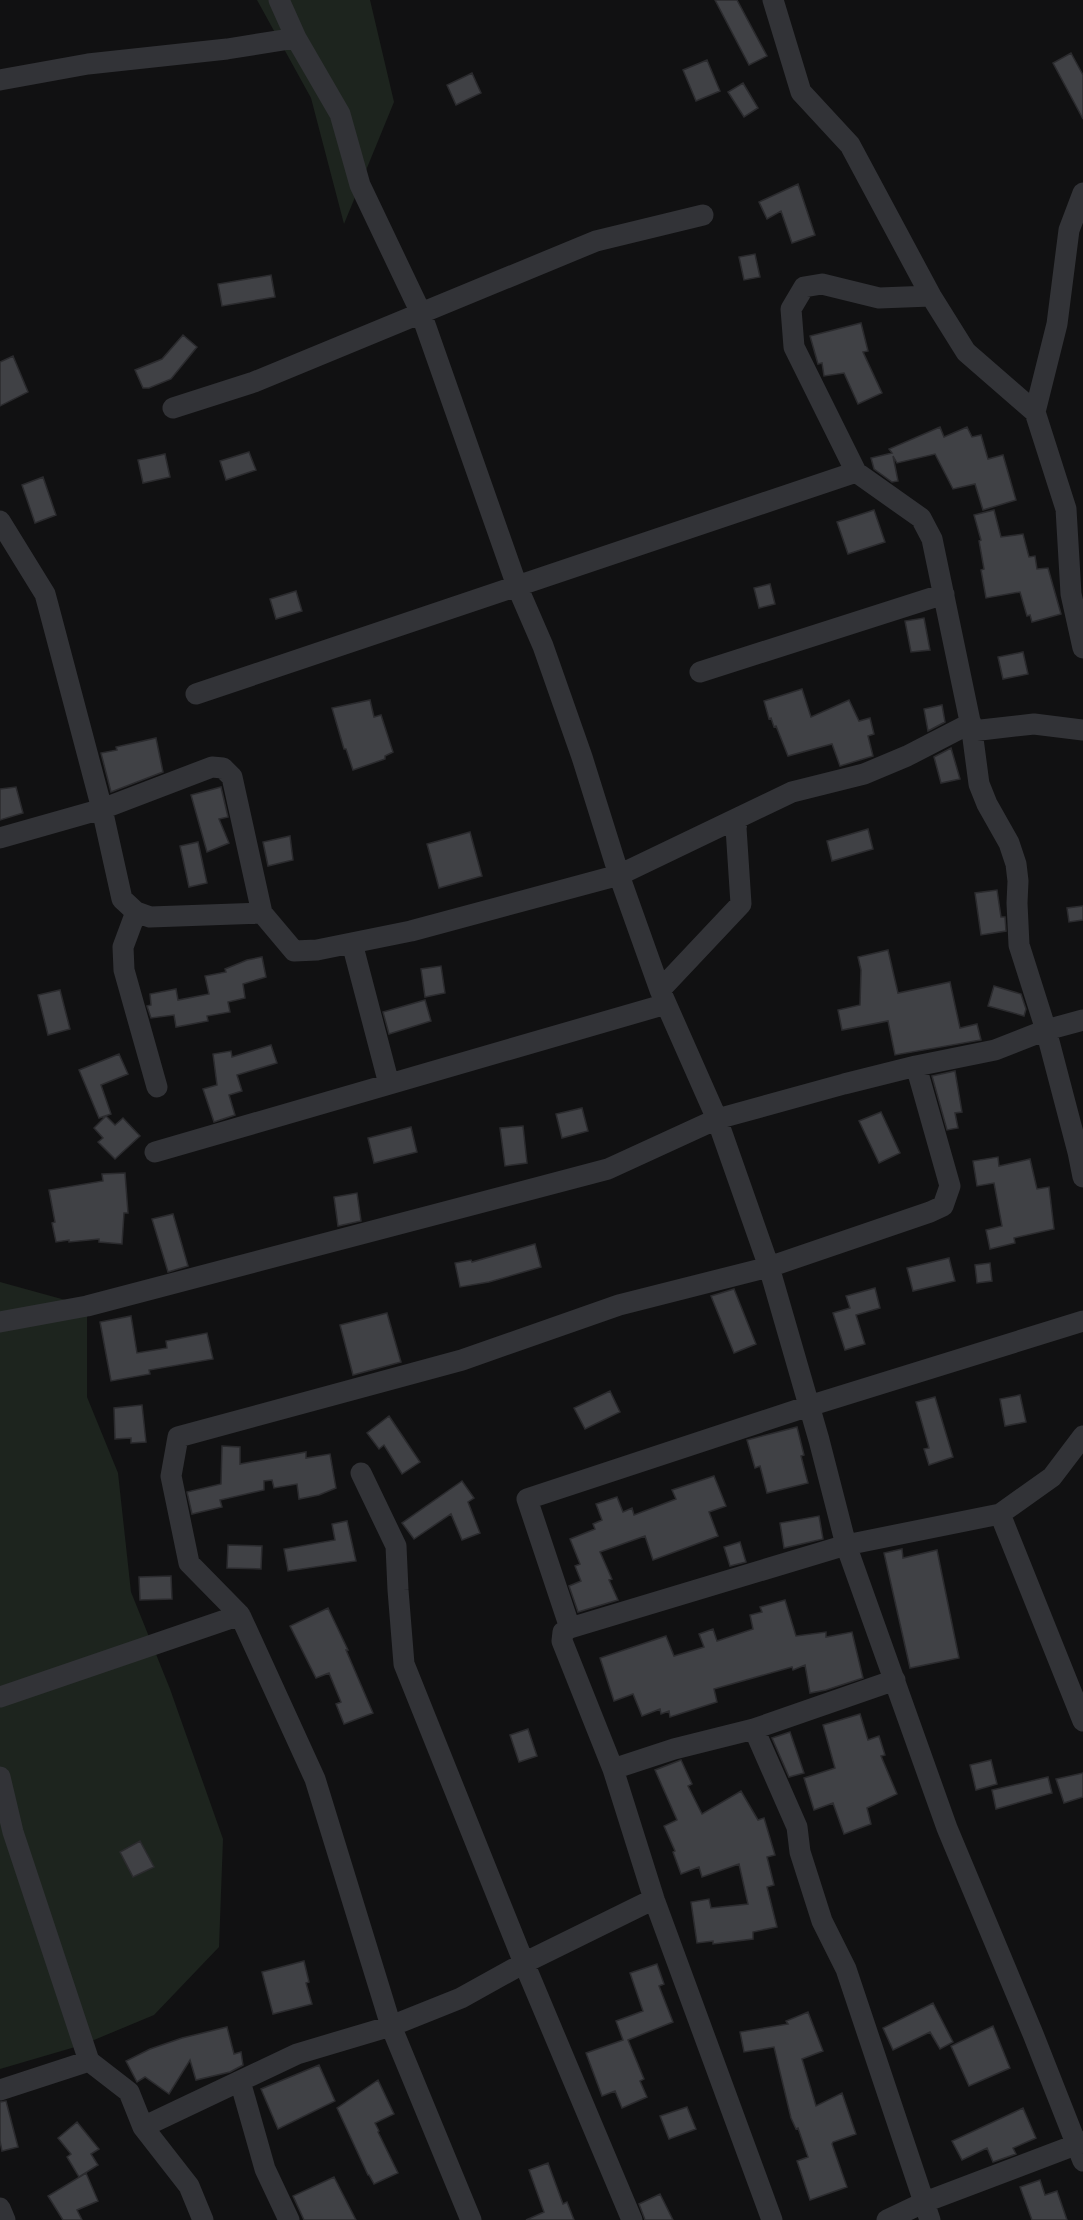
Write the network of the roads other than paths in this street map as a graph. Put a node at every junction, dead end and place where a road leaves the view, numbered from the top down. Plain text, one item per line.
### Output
1 (279, 0) edge
2 (773, 0) edge
3 (296, 38) junction
4 (0, 80) edge
5 (1083, 193) edge
6 (703, 216) dead end
7 (931, 296) junction
8 (421, 314) junction
9 (173, 408) dead end
10 (1035, 412) junction
11 (856, 472) junction
12 (0, 521) edge
13 (517, 586) junction
14 (945, 594) junction
15 (1083, 648) edge
16 (700, 672) dead end
17 (196, 694) dead end
18 (971, 727) junction
19 (1083, 730) edge
20 (102, 809) junction
21 (738, 818) junction
22 (0, 838) edge
23 (619, 875) junction
24 (136, 912) junction
25 (262, 913) junction
26 (352, 943) junction
27 (663, 997) junction
28 (1083, 1020) edge
29 (1046, 1030) junction
30 (916, 1066) junction
31 (389, 1084) junction
32 (158, 1087) dead end
33 (717, 1119) junction
34 (155, 1152) dead end
35 (1083, 1177) edge
36 (770, 1267) junction
37 (1083, 1321) edge
38 (0, 1322) edge
39 (809, 1406) junction
40 (1083, 1436) edge
41 (361, 1473) dead end
42 (1000, 1514) junction
43 (846, 1545) junction
44 (240, 1614) junction
45 (570, 1628) junction
46 (895, 1680) junction
47 (0, 1697) edge
48 (1083, 1721) edge
49 (754, 1729) junction
50 (613, 1769) junction
51 (0, 1777) edge
52 (654, 1899) junction
53 (524, 1963) junction
54 (391, 2026) junction
55 (89, 2061) junction
56 (240, 2081) junction
57 (0, 2090) edge
58 (143, 2127) junction
59 (1081, 2149) edge
60 (0, 2208) edge
61 (928, 2211) edge
62 (5, 2220) edge
63 (203, 2220) edge
64 (289, 2220) edge
65 (471, 2220) edge
66 (633, 2220) edge
67 (772, 2220) edge
68 (887, 2220) edge

1 - 3 street
2 - 7 street
3 - 4 street
3 - 8 street
5 - 10 street
6 - 8 street
7 - 10 street
7 - 11 street
8 - 9 street
8 - 13 street
10 - 15 street
11 - 13 street
11 - 14 street
12 - 20 street
13 - 17 street
13 - 23 street
14 - 16 street
14 - 18 street
18 - 19 street
18 - 21 street
18 - 29 street
20 - 22 street
20 - 24 street
20 - 25 street
21 - 23 street
21 - 27 street
23 - 26 street
23 - 27 street
24 - 25 street
24 - 32 street
25 - 26 street
26 - 31 street
27 - 31 street
27 - 33 street
28 - 29 street
29 - 30 street
29 - 35 street
30 - 33 street
30 - 36 street
31 - 34 street
33 - 36 street
33 - 38 street
36 - 39 street
36 - 44 street
37 - 39 street
39 - 43 street
39 - 45 street
40 - 42 street
41 - 53 street
42 - 43 street
42 - 48 street
43 - 45 street
43 - 46 street
44 - 47 street
44 - 54 street
45 - 50 street
46 - 49 street
46 - 59 street
49 - 50 street
49 - 61 street
50 - 52 street
51 - 55 street
52 - 53 street
52 - 67 street
53 - 54 street
53 - 66 street
54 - 56 street
54 - 65 street
55 - 57 street
55 - 58 street
56 - 58 street
56 - 64 street
58 - 63 street
59 - 61 street
60 - 62 street
61 - 68 street

